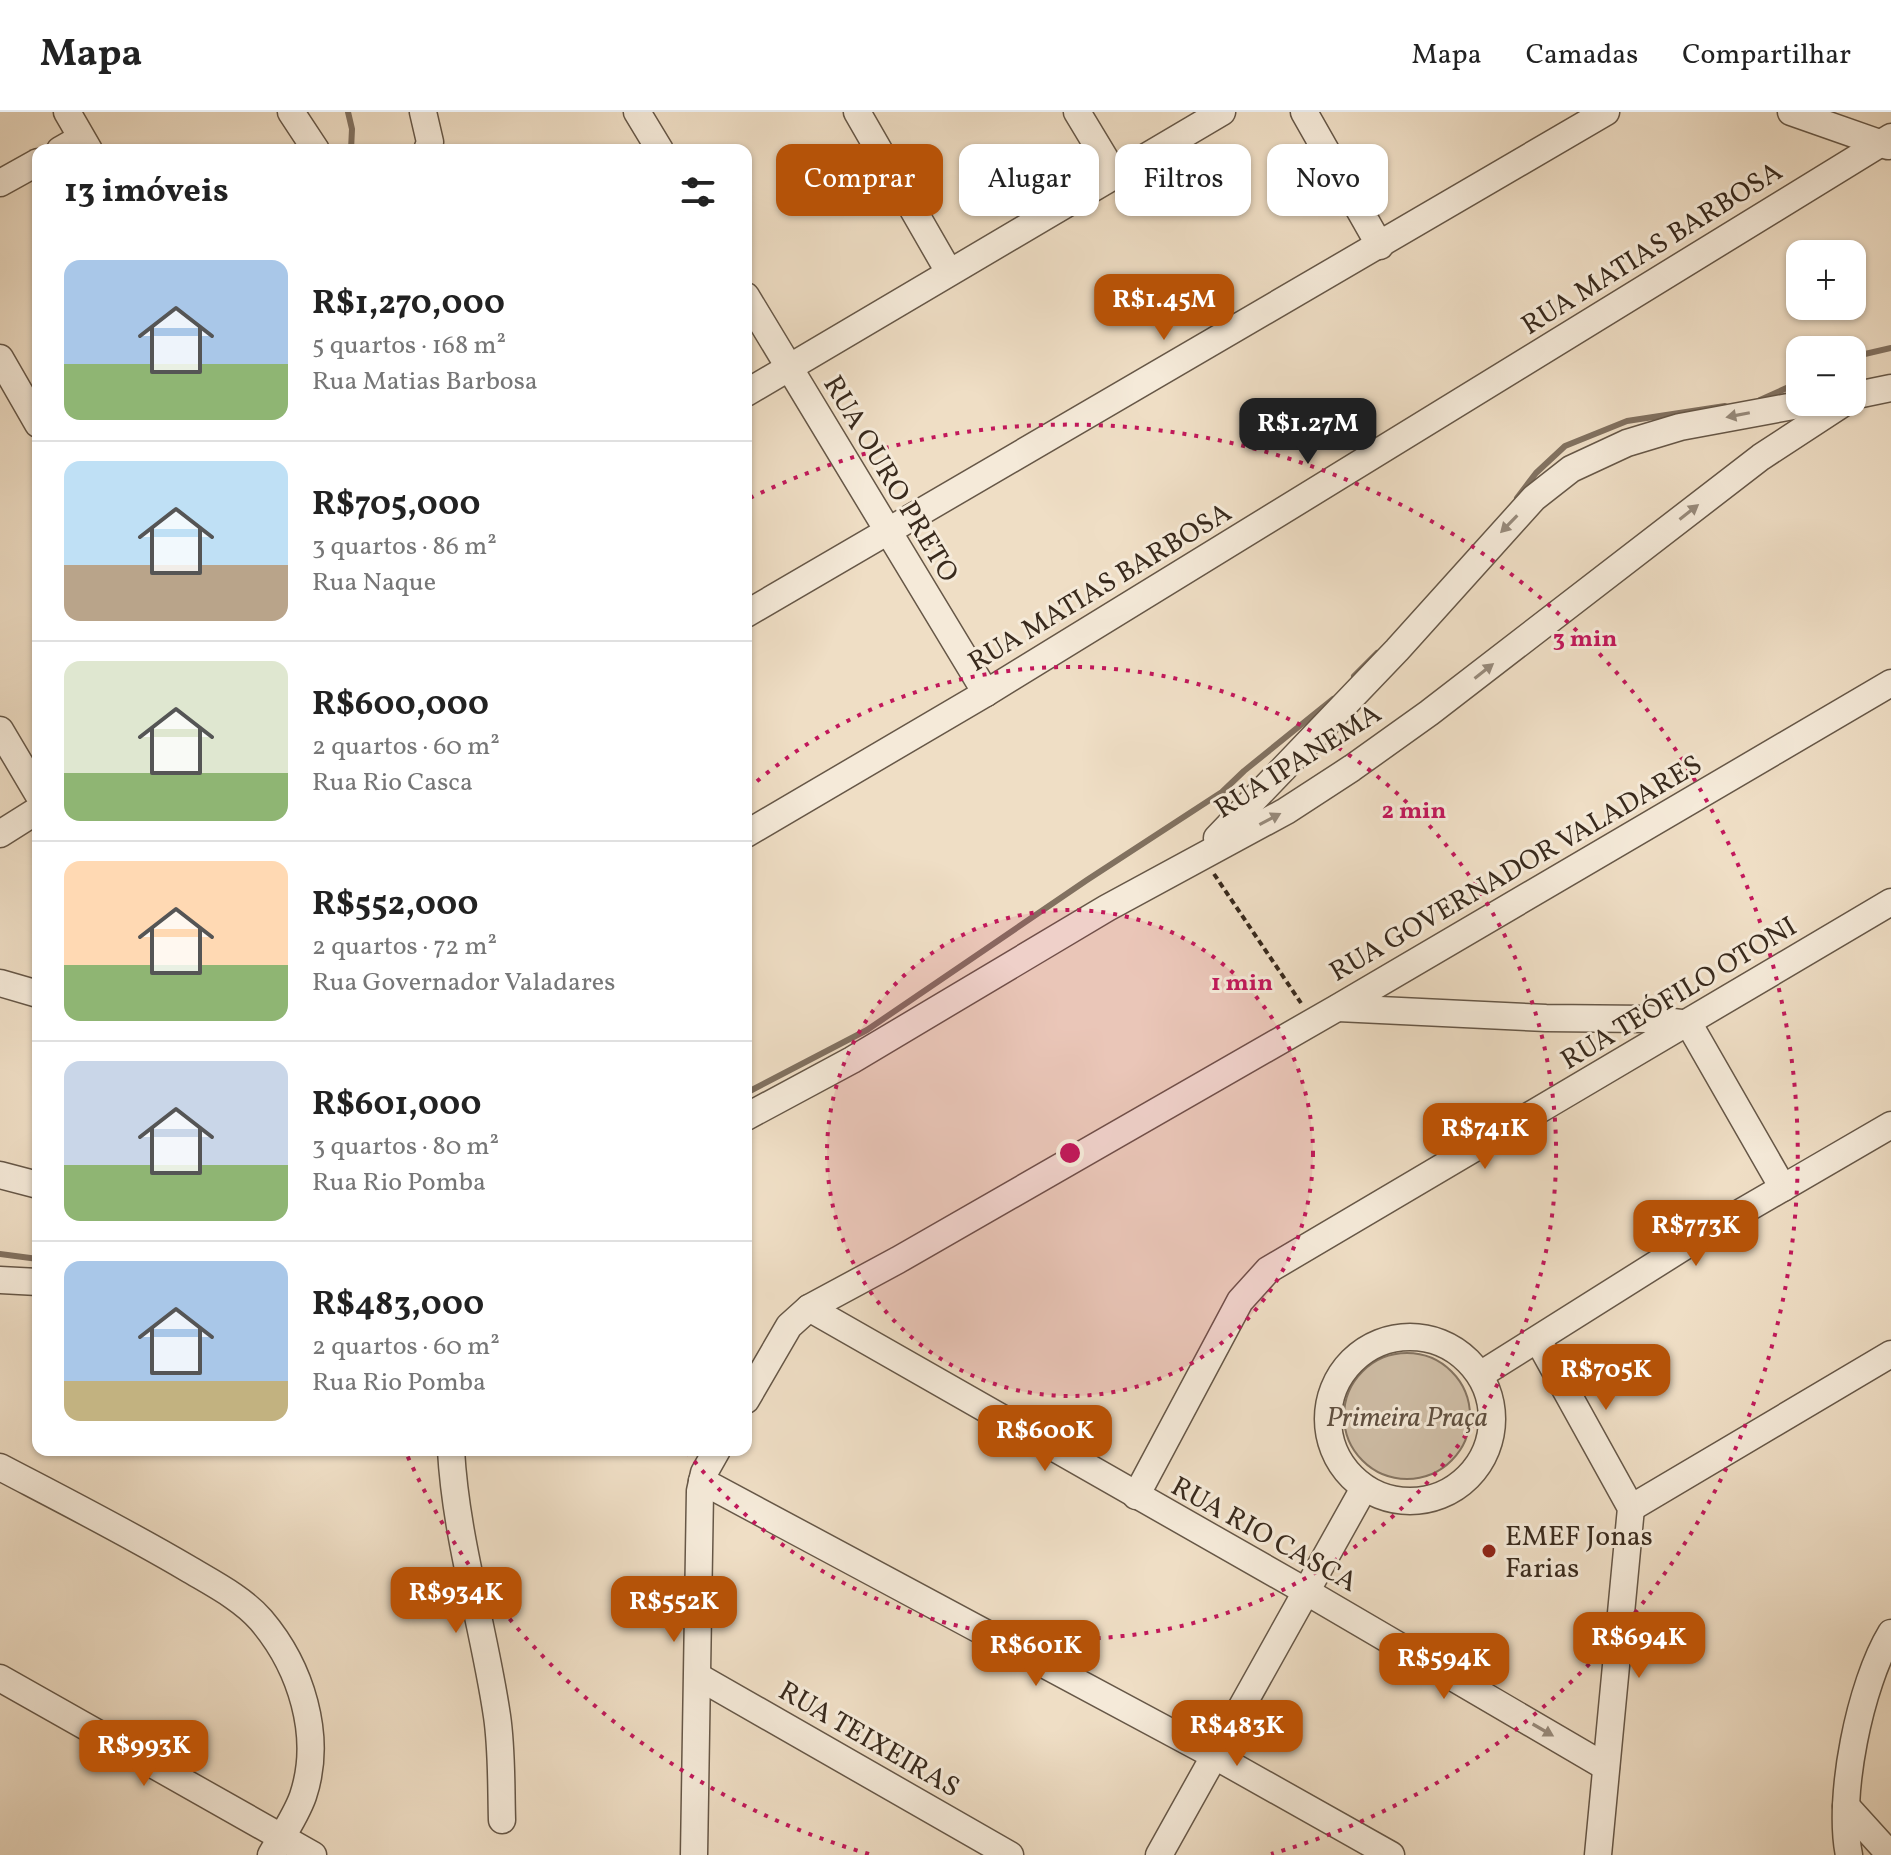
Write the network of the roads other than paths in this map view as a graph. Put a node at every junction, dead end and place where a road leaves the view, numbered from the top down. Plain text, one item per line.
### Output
1 (67, 112) edge
2 (291, 112) edge
3 (423, 112) edge
4 (637, 112) edge
5 (857, 112) edge
6 (1077, 112) edge
7 (1222, 112) edge
8 (1304, 112) edge
9 (1606, 112) edge
10 (1791, 112) edge
11 (1887, 142) edge
12 (76, 144) edge
13 (312, 144) edge
14 (429, 144) edge
15 (656, 144) edge
16 (1168, 144) edge
17 (32, 165) edge
18 (1115, 175) joint
19 (0, 183) edge
20 (1380, 246) junction
21 (949, 272) junction
22 (752, 306) edge
23 (0, 358) edge
24 (787, 367) junction
25 (1891, 388) edge
26 (752, 389) edge
27 (1866, 394) edge
28 (1786, 407) edge
29 (32, 414) edge
30 (1824, 416) edge
31 (887, 531) junction
32 (752, 610) edge
33 (1891, 683) edge
34 (986, 693) junction
35 (0, 730) edge
36 (32, 784) edge
37 (32, 814) edge
38 (752, 830) edge
39 (0, 834) edge
40 (1201, 855) junction
41 (1891, 902) edge
42 (0, 983) edge
43 (32, 992) edge
44 (1337, 1008) junction
45 (1689, 1024) junction
46 (752, 1114) edge
47 (1891, 1125) edge
48 (0, 1175) edge
49 (32, 1183) edge
50 (1783, 1188) junction
51 (0, 1280) edge
52 (32, 1282) edge
53 (809, 1308) junction
54 (1538, 1340) junction
55 (1891, 1354) edge
56 (1480, 1375) junction
57 (752, 1390) edge
58 (451, 1456) edge
59 (714, 1456) edge
60 (0, 1467) edge
61 (702, 1481) junction
62 (1364, 1488) junction
63 (1136, 1496) junction
64 (1631, 1508) junction
65 (1307, 1592) junction
66 (1891, 1633) edge
67 (699, 1677) junction
68 (0, 1678) edge
69 (1215, 1756) junction
70 (1606, 1767) junction
71 (1846, 1806) junction
72 (502, 1820) dead end
73 (276, 1846) edge
74 (1881, 1850) edge
75 (1600, 1853) edge
76 (313, 1855) edge
77 (694, 1855) edge
78 (1010, 1855) edge
79 (1159, 1855) edge
80 (1391, 1855) edge
81 (1849, 1855) edge

1 - 12 street
2 - 13 street
3 - 14 street
4 - 15 street
5 - 21 street
6 - 18 street
7 - 16 street
8 - 20 street
9 - 20 street
10 - 11 street
11 - 34 street, RUA MATIAS BARBOSA
17 - 19 street
18 - 21 street
20 - 31 street
21 - 24 street
22 - 24 street, RUA OURO PRETO
23 - 29 street
24 - 26 street
24 - 31 street, RUA OURO PRETO
25 - 27 street, RUA IPANEMA
28 -> 40 street
40 -> 30 street, RUA IPANEMA
31 - 32 street
31 - 34 street, RUA OURO PRETO
33 - 44 street, RUA GOVERNADOR VALADARES
34 - 38 street, RUA MATIAS BARBOSA
35 - 36 street
37 - 39 street
40 - 46 street, RUA IPANEMA
41 - 45 street, RUA TEÓFILO OTONI
42 - 43 street
44 - 45 street
44 - 53 street, RUA GOVERNADOR VALADARES
45 - 50 street
45 - 63 street, RUA TEÓFILO OTONI
47 - 50 street
48 - 49 street
50 - 54 street
51 - 52 street
53 - 57 street, RUA GOVERNADOR VALADARES
53 - 63 street, RUA RIO CASCA
54 - 56 street
54 - 64 street
55 - 64 street
56 - 62 street
56 - 62 street
58 - 72 street
59 - 61 street
60 - 73 street
61 - 67 street
61 - 69 street
62 - 65 street
63 - 65 street, RUA RIO CASCA
64 - 70 street
65 - 69 street
65 -> 70 street, RUA RIO CASCA
66 - 71 street
67 - 77 street
67 - 78 street, RUA TEIXEIRAS
68 - 73 street
69 - 79 street
69 - 80 street
70 - 75 street
71 - 74 street
71 - 81 street
73 - 76 street

